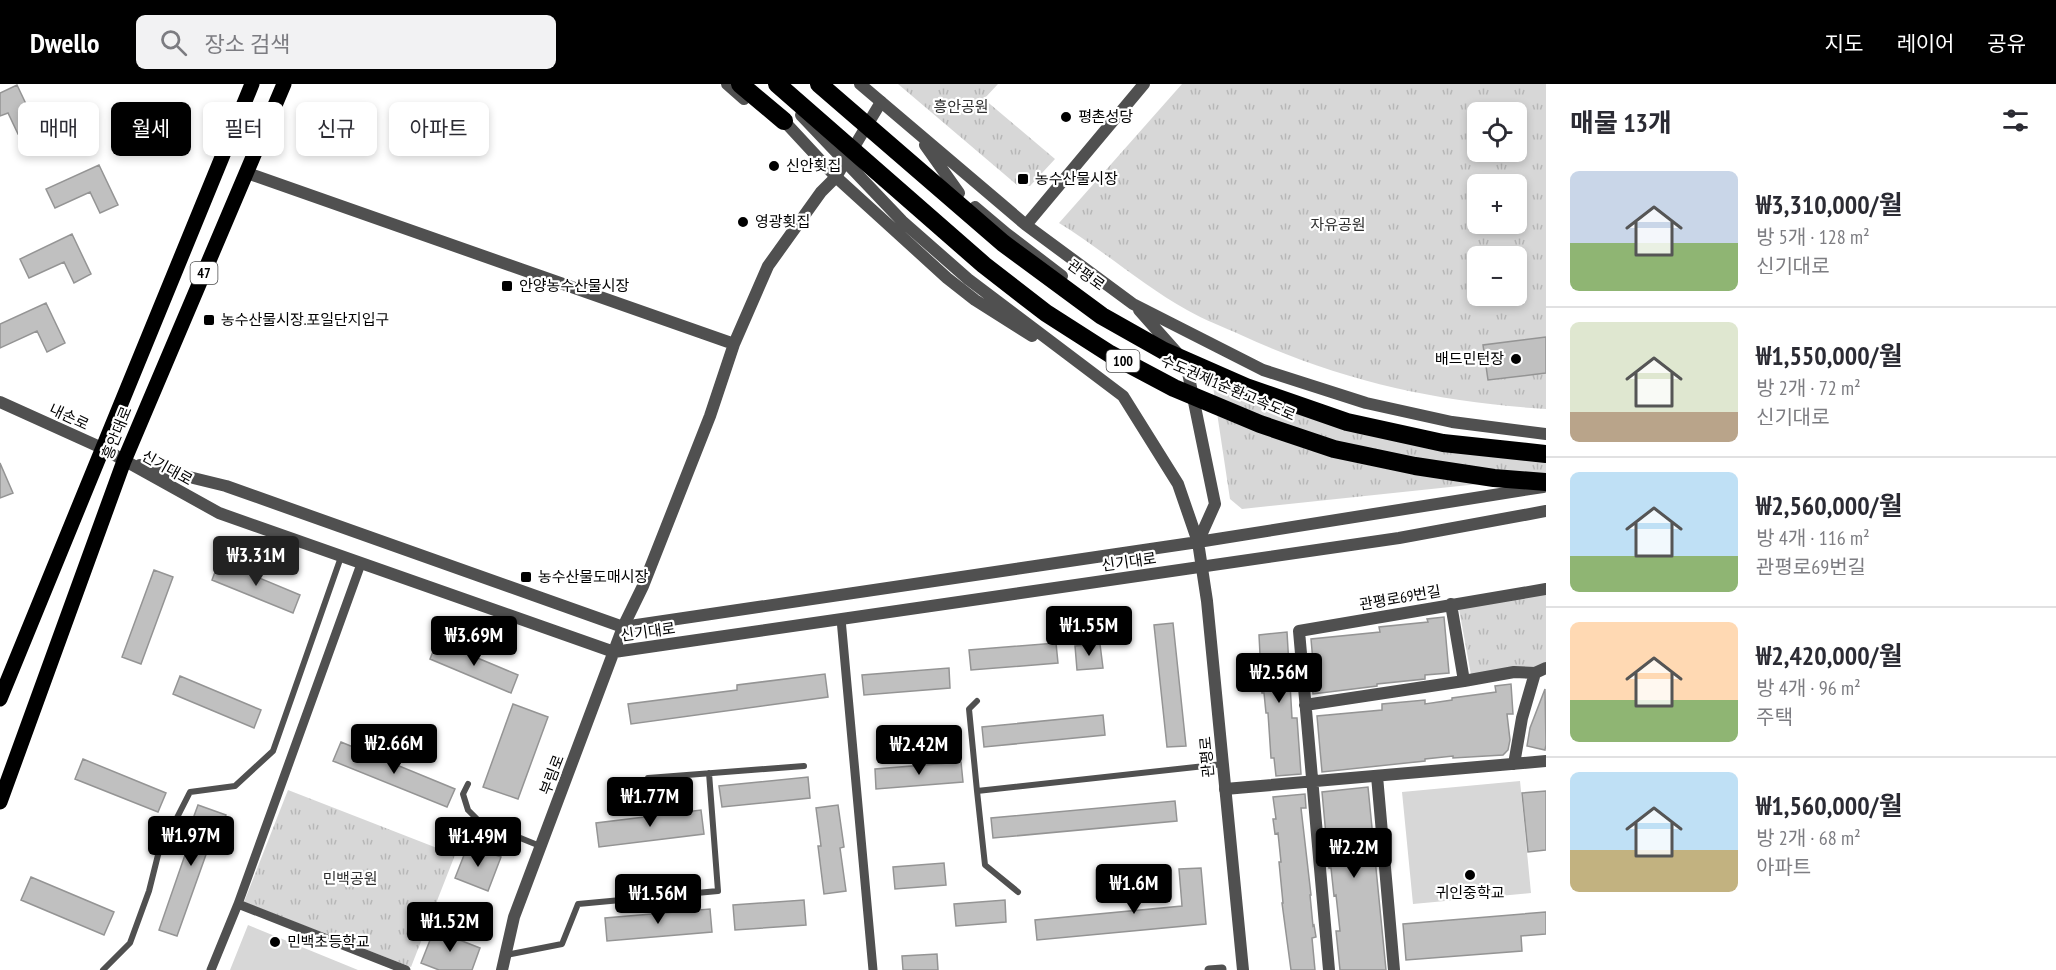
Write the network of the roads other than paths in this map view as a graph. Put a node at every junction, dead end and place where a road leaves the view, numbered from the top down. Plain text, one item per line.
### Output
1 (252, 84) edge
2 (284, 84) edge
3 (727, 84) edge
4 (740, 84) edge
5 (772, 84) edge
6 (777, 84) edge
7 (819, 84) edge
8 (832, 84) edge
9 (860, 84) edge
10 (1140, 85) edge
11 (881, 102) junction
12 (871, 118) junction
13 (784, 122) joint
14 (914, 129) junction
15 (845, 161) junction
16 (247, 173) junction
17 (836, 177) junction
18 (958, 193) junction
19 (902, 221) junction
20 (1026, 225) junction
21 (1133, 304) junction
22 (734, 344) junction
23 (1186, 363) junction
24 (1123, 396) junction
25 (0, 402) edge
26 (1546, 434) edge
27 (102, 448) junction
28 (1546, 452) edge
29 (124, 461) junction
30 (1546, 482) edge
31 (1546, 487) edge
32 (1546, 511) edge
33 (1546, 518) edge
34 (1400, 538) junction
35 (1197, 542) junction
36 (341, 557) junction
37 (361, 564) junction
38 (1202, 566) junction
39 (1546, 589) edge
40 (1451, 604) junction
41 (841, 620) junction
42 (624, 627) junction
43 (614, 652) junction
44 (1541, 671) edge
45 (1464, 681) junction
46 (0, 699) edge
47 (977, 701) dead end
48 (1305, 705) junction
49 (19, 746) junction
50 (1546, 761) edge
51 (1224, 764) junction
52 (1514, 764) junction
53 (804, 766) dead end
54 (709, 773) junction
55 (1377, 776) junction
56 (648, 778) dead end
57 (1312, 781) junction
58 (0, 784) edge
59 (468, 784) dead end
60 (1225, 789) junction
61 (978, 790) junction
62 (0, 802) edge
63 (541, 847) junction
64 (1018, 892) dead end
65 (238, 904) junction
66 (506, 955) junction
67 (1222, 969) edge
68 (103, 970) edge
69 (212, 970) edge
70 (406, 970) edge
71 (502, 970) edge
72 (873, 970) edge
73 (1209, 970) edge
74 (1243, 970) edge
75 (1329, 970) edge
76 (1394, 970) edge

1 - 27 main road, 흥안대로 / 47
2 - 16 main road, 흥안대로 / 47
3 - 17 street
4 - 13 highway
5 - 15 street, 관평로
6 - 30 highway, 수도권제1순환고속도로 / 100
7 - 28 highway, 수도권제1순환고속도로 / 100
8 - 12 street, 관평로
9 - 11 street
10 - 20 street
11 - 12 street, 부림로
11 - 14 street
12 - 15 street, 부림로
12 - 18 street, 관평로
13 - 17 street
14 - 18 street
14 - 20 street
15 - 17 street, 부림로
15 - 19 street, 관평로
16 - 22 street
16 - 29 main road, 흥안대로 / 47
17 - 19 street
17 - 22 street, 부림로
17 - 24 street
18 - 23 street, 관평로
19 - 24 street, 관평로
20 - 21 street
21 - 23 street
21 - 26 street
22 - 42 street, 부림로
23 - 28 street
23 - 35 street
24 - 35 street, 관평로
25 - 27 street, 내손로
27 - 29 street, 내손로
27 - 46 main road, 흥안대로 / 47
29 - 36 street, 신기대로
29 - 42 street, 신기대로
29 - 49 main road, 흥안대로 / 47
31 - 35 street, 신기대로
32 - 34 street, 신기대로
33 - 34 street
34 - 38 street, 신기대로
35 - 38 street, 관평로
35 - 42 street, 신기대로
36 - 37 street, 신기대로
36 - 68 lane
37 - 43 street, 신기대로
37 - 65 street
38 - 41 street, 신기대로
38 - 51 street, 관평로
39 - 40 street
40 - 45 street, 관평로69번길
40 - 48 street, 관평로69번길
41 - 43 street, 신기대로
41 - 72 street
42 - 43 street, 부림로
43 - 63 street, 부림로
44 - 45 street
44 - 52 street
45 - 48 street
47 - 61 lane
48 - 57 street, 관평로69번길
49 - 58 main road, 47
49 - 62 main road, 흥안대로
50 - 52 street
51 - 60 street, 관평로
51 - 61 lane
52 - 55 street
53 - 54 lane
54 - 56 lane
54 - 66 lane
55 - 57 street
55 - 76 street
57 - 60 street
57 - 75 street, 관평로69번길
59 - 63 lane
60 - 74 street, 관평로
61 - 64 lane
63 - 66 street, 부림로
65 - 69 street
65 - 70 street
66 - 71 street, 부림로
67 - 73 street

